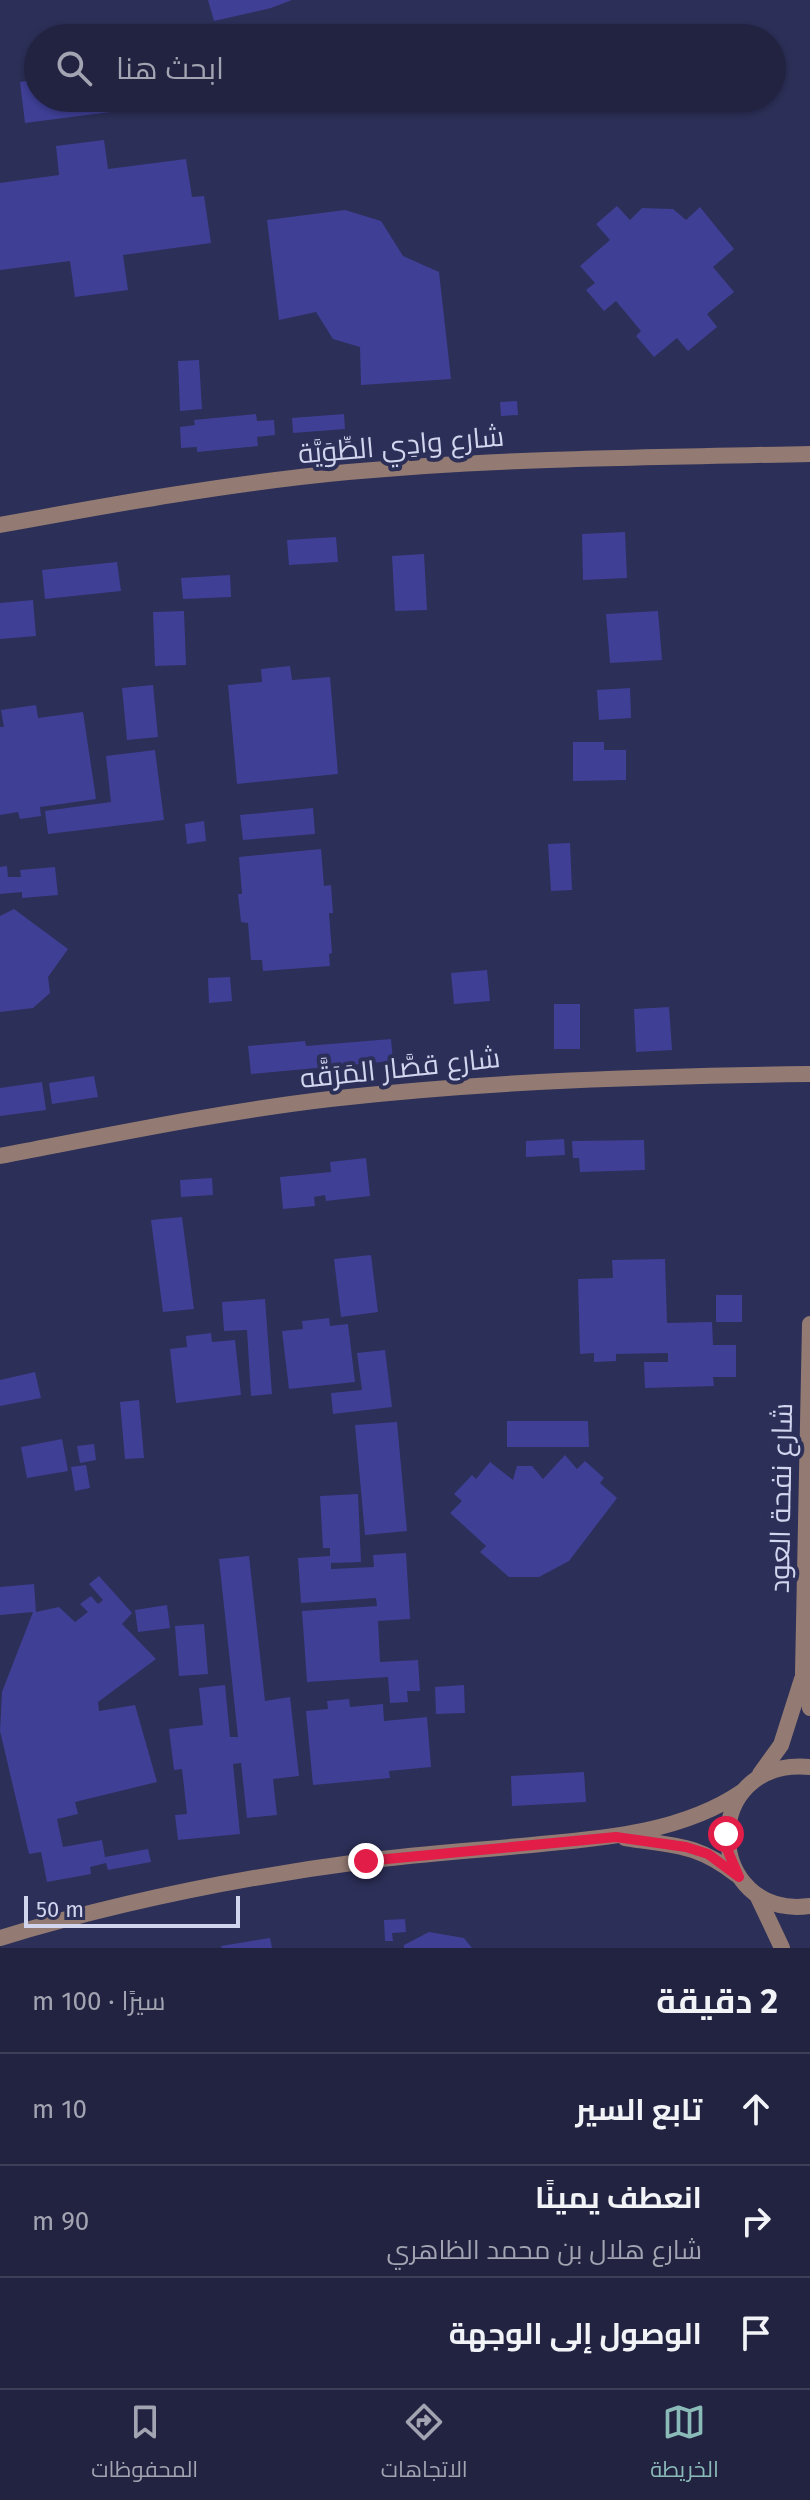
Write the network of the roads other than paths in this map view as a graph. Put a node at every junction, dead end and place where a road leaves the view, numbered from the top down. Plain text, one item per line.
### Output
1 (810, 454) edge
2 (0, 525) edge
3 (810, 1074) edge
4 (0, 1156) edge
5 (810, 1324) edge
6 (803, 1673) junction
7 (810, 1708) edge
8 (810, 1767) edge
9 (756, 1779) junction
10 (743, 1791) junction
11 (616, 1837) junction
12 (739, 1877) junction
13 (756, 1894) junction
14 (810, 1906) edge
15 (0, 1938) edge
16 (782, 1948) edge

1 - 2 street, شارع وادِي الطِّوَيَّة
3 - 4 street, شارع قصَّار المَرَقَّه
5 - 6 street, شارع نفحة العود
6 - 7 street, شارع نفحة العود
6 - 9 street, شارع نفحة العود
8 - 9 street
9 - 10 street
10 - 11 street
10 - 12 street
11 - 12 street
11 - 15 street
12 - 13 street
13 - 14 street
13 - 16 street

